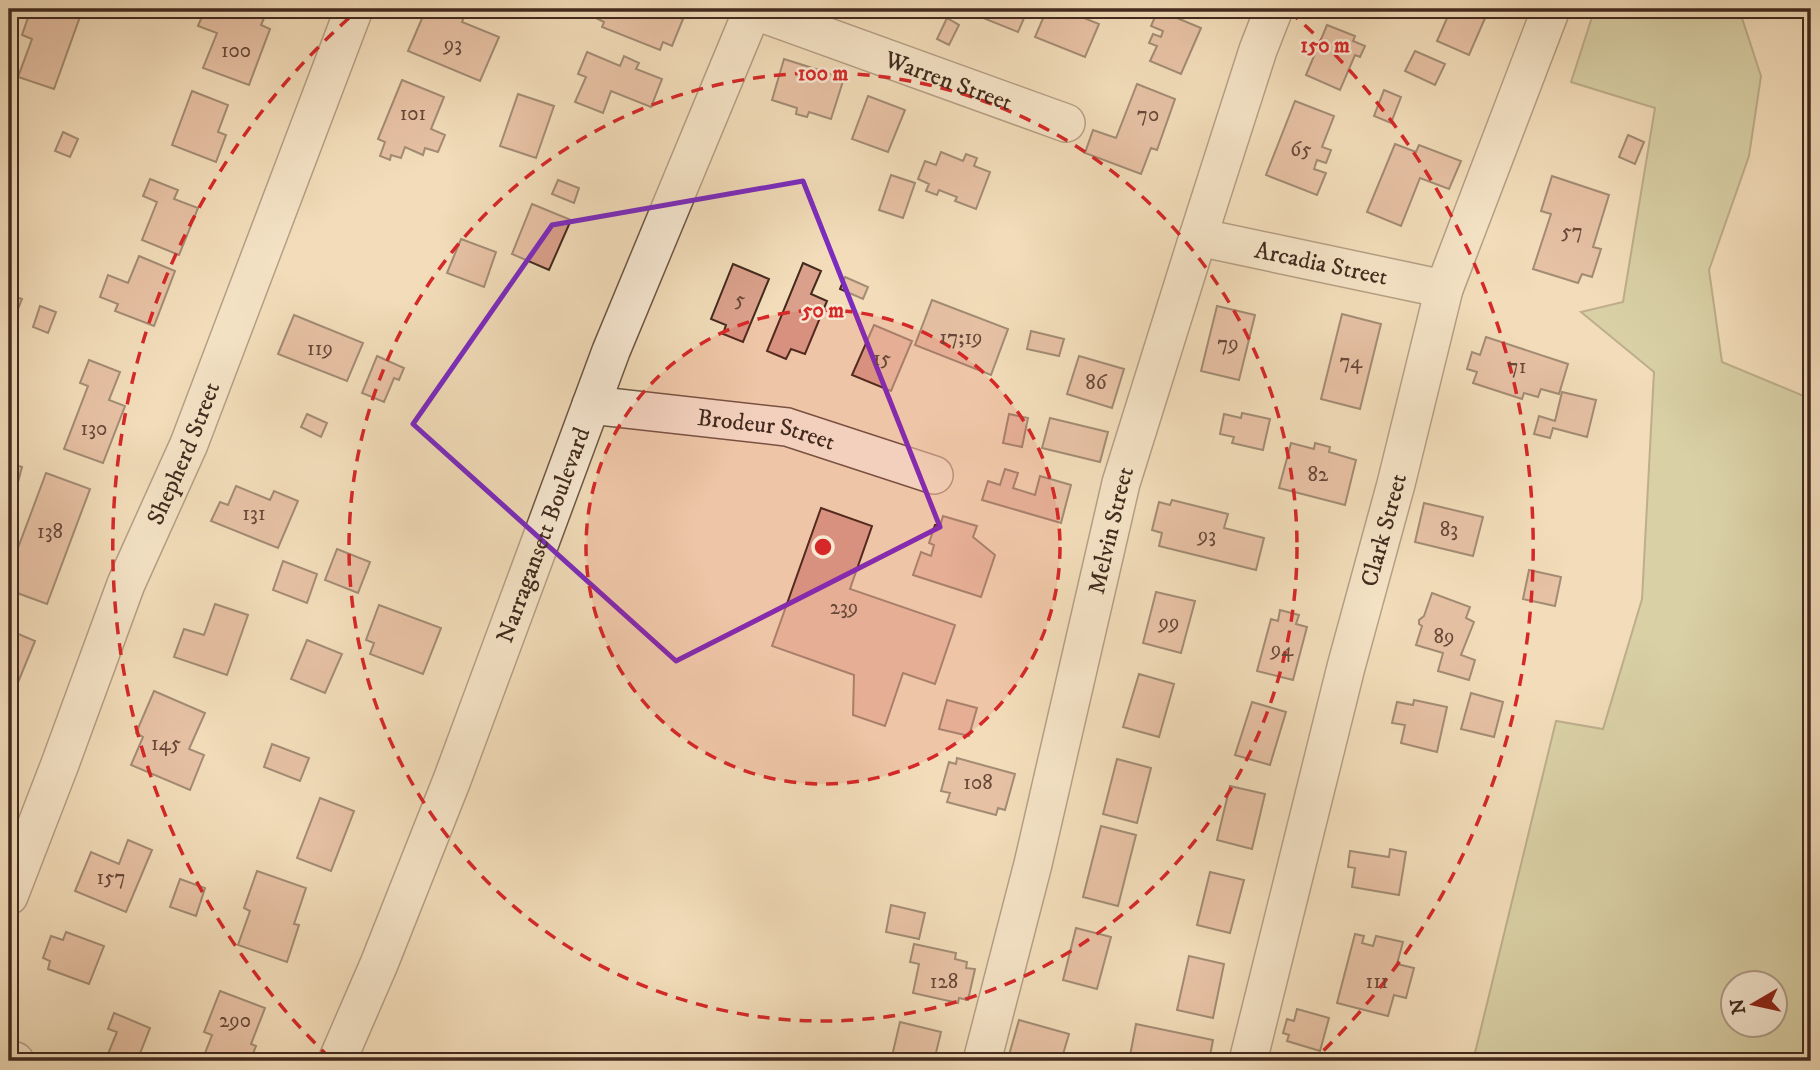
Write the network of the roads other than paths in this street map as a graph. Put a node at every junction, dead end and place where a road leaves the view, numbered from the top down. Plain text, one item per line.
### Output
1 (354, 9) edge
2 (753, 9) edge
3 (1274, 9) edge
4 (1551, 9) edge
5 (1066, 123) dead end
6 (1198, 237) junction
7 (1444, 289) junction
8 (592, 405) junction
9 (934, 475) dead end
10 (9, 896) edge
11 (9, 1059) edge
12 (15, 1061) edge
13 (337, 1061) edge
14 (982, 1061) edge
15 (1248, 1061) edge

1 - 10 street, Shepherd Street
2 - 5 street, Warren Street
2 - 8 street, Narragansett Boulevard
3 - 6 street, Melvin Street
4 - 7 street, Clark Street
6 - 7 street, Arcadia Street
6 - 14 street, Melvin Street
7 - 15 street, Clark Street
8 - 9 street, Brodeur Street
8 - 13 street, Narragansett Boulevard
11 - 12 street

